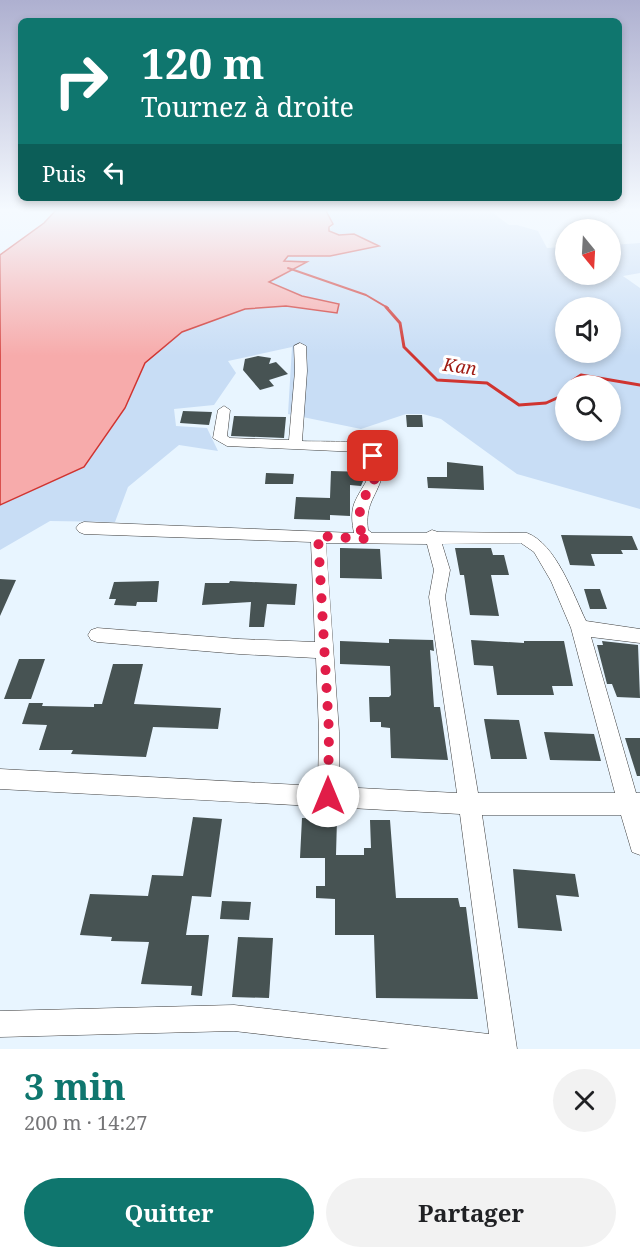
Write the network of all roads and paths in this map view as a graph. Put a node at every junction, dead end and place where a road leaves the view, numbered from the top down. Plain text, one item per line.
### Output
1 (300, 346) dead end
2 (224, 410) dead end
3 (295, 445) junction
4 (84, 528) dead end
5 (318, 536) junction
6 (432, 536) junction
7 (369, 539) junction
8 (580, 628) junction
9 (97, 635) dead end
10 (640, 636) edge
11 (324, 650) junction
12 (0, 779) edge
13 (328, 796) junction
14 (468, 804) junction
15 (634, 804) edge
16 (640, 844) edge
17 (0, 1024) edge
18 (504, 1049) edge

1 - 3 street
2 - 3 street
3 - 7 street
4 - 5 street
5 - 7 street
5 - 11 street
6 - 7 street
6 - 8 street
6 - 14 street
8 - 10 street
8 - 15 street
9 - 11 street
11 - 13 street
12 - 13 street
13 - 14 street
14 - 15 street
14 - 18 street
15 - 16 street
17 - 18 street

